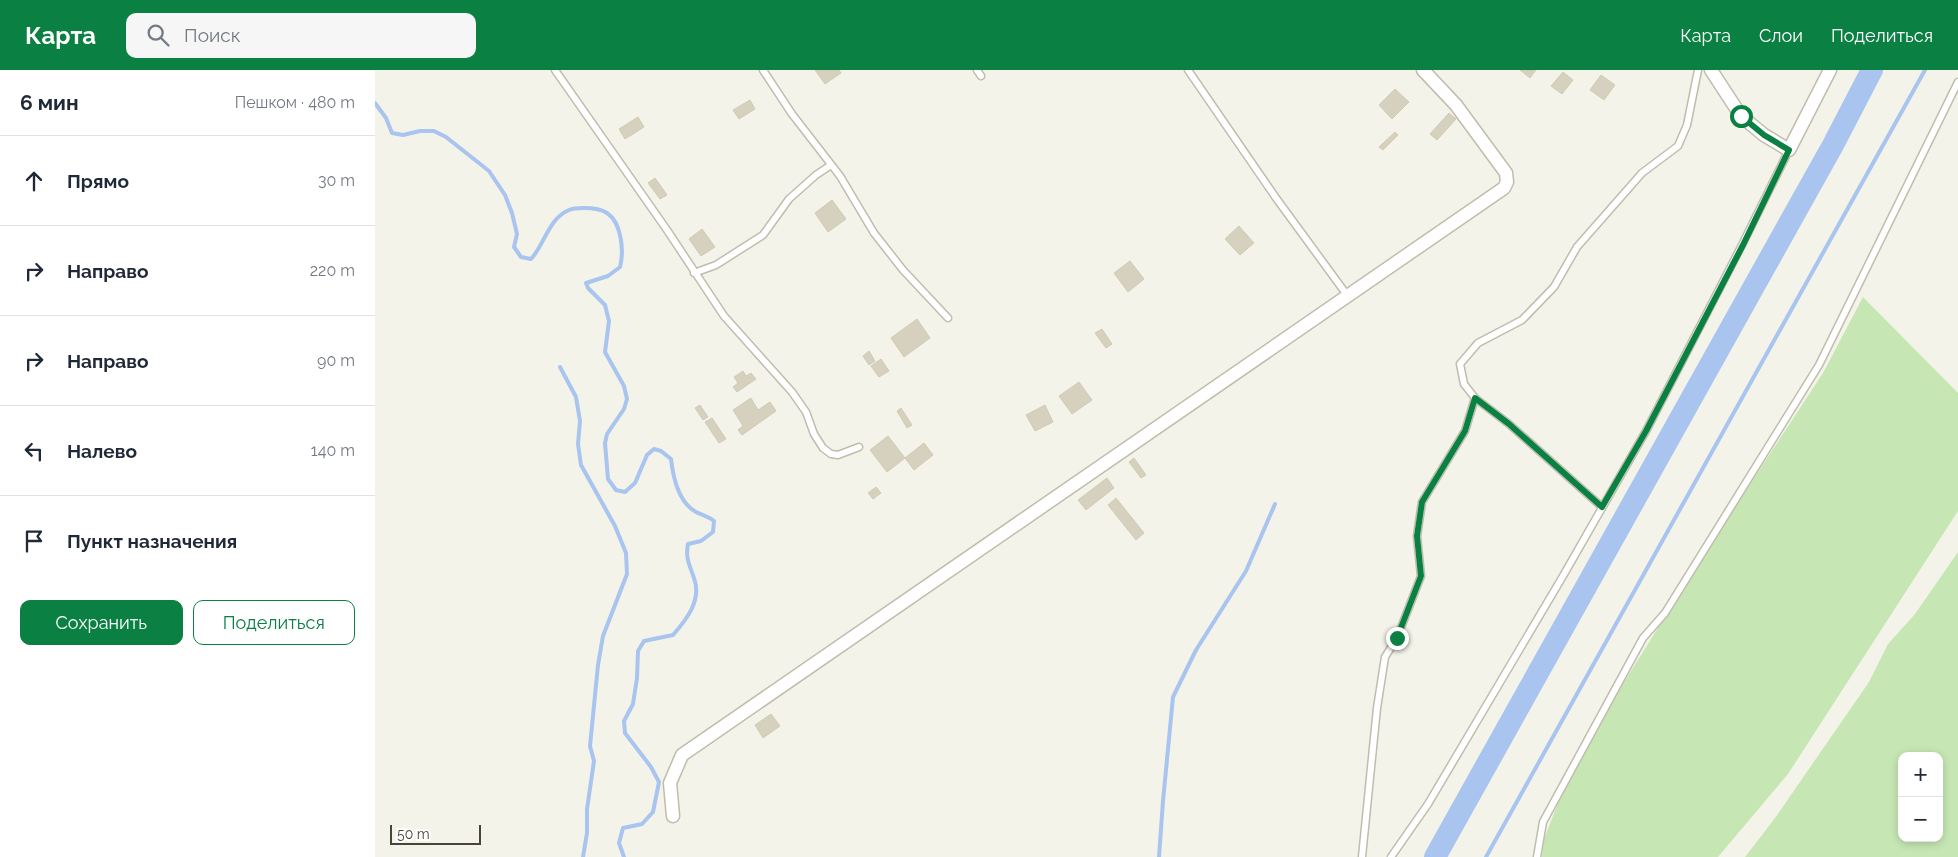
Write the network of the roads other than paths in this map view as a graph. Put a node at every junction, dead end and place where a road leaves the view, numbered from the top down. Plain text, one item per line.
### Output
1 (555, 70) edge
2 (763, 70) edge
3 (1188, 70) edge
4 (1423, 70) edge
5 (1697, 70) edge
6 (1711, 70) edge
7 (1830, 70) edge
8 (1958, 82) edge
9 (1789, 150) junction
10 (831, 165) junction
11 (694, 273) junction
12 (1347, 295) junction
13 (948, 318) dead end
14 (1475, 398) junction
15 (859, 447) dead end
16 (1602, 507) junction
17 (673, 816) dead end
18 (1362, 857) edge
19 (1391, 857) edge
20 (1537, 857) edge

1 - 11 lane
2 - 10 lane
3 - 12 lane
4 - 12 street
5 - 14 lane
6 - 9 street
7 - 9 street
8 - 20 lane
9 - 16 lane
10 - 11 lane
10 - 13 lane
11 - 15 lane
12 - 17 street
14 - 16 lane
14 - 18 lane
16 - 19 lane

